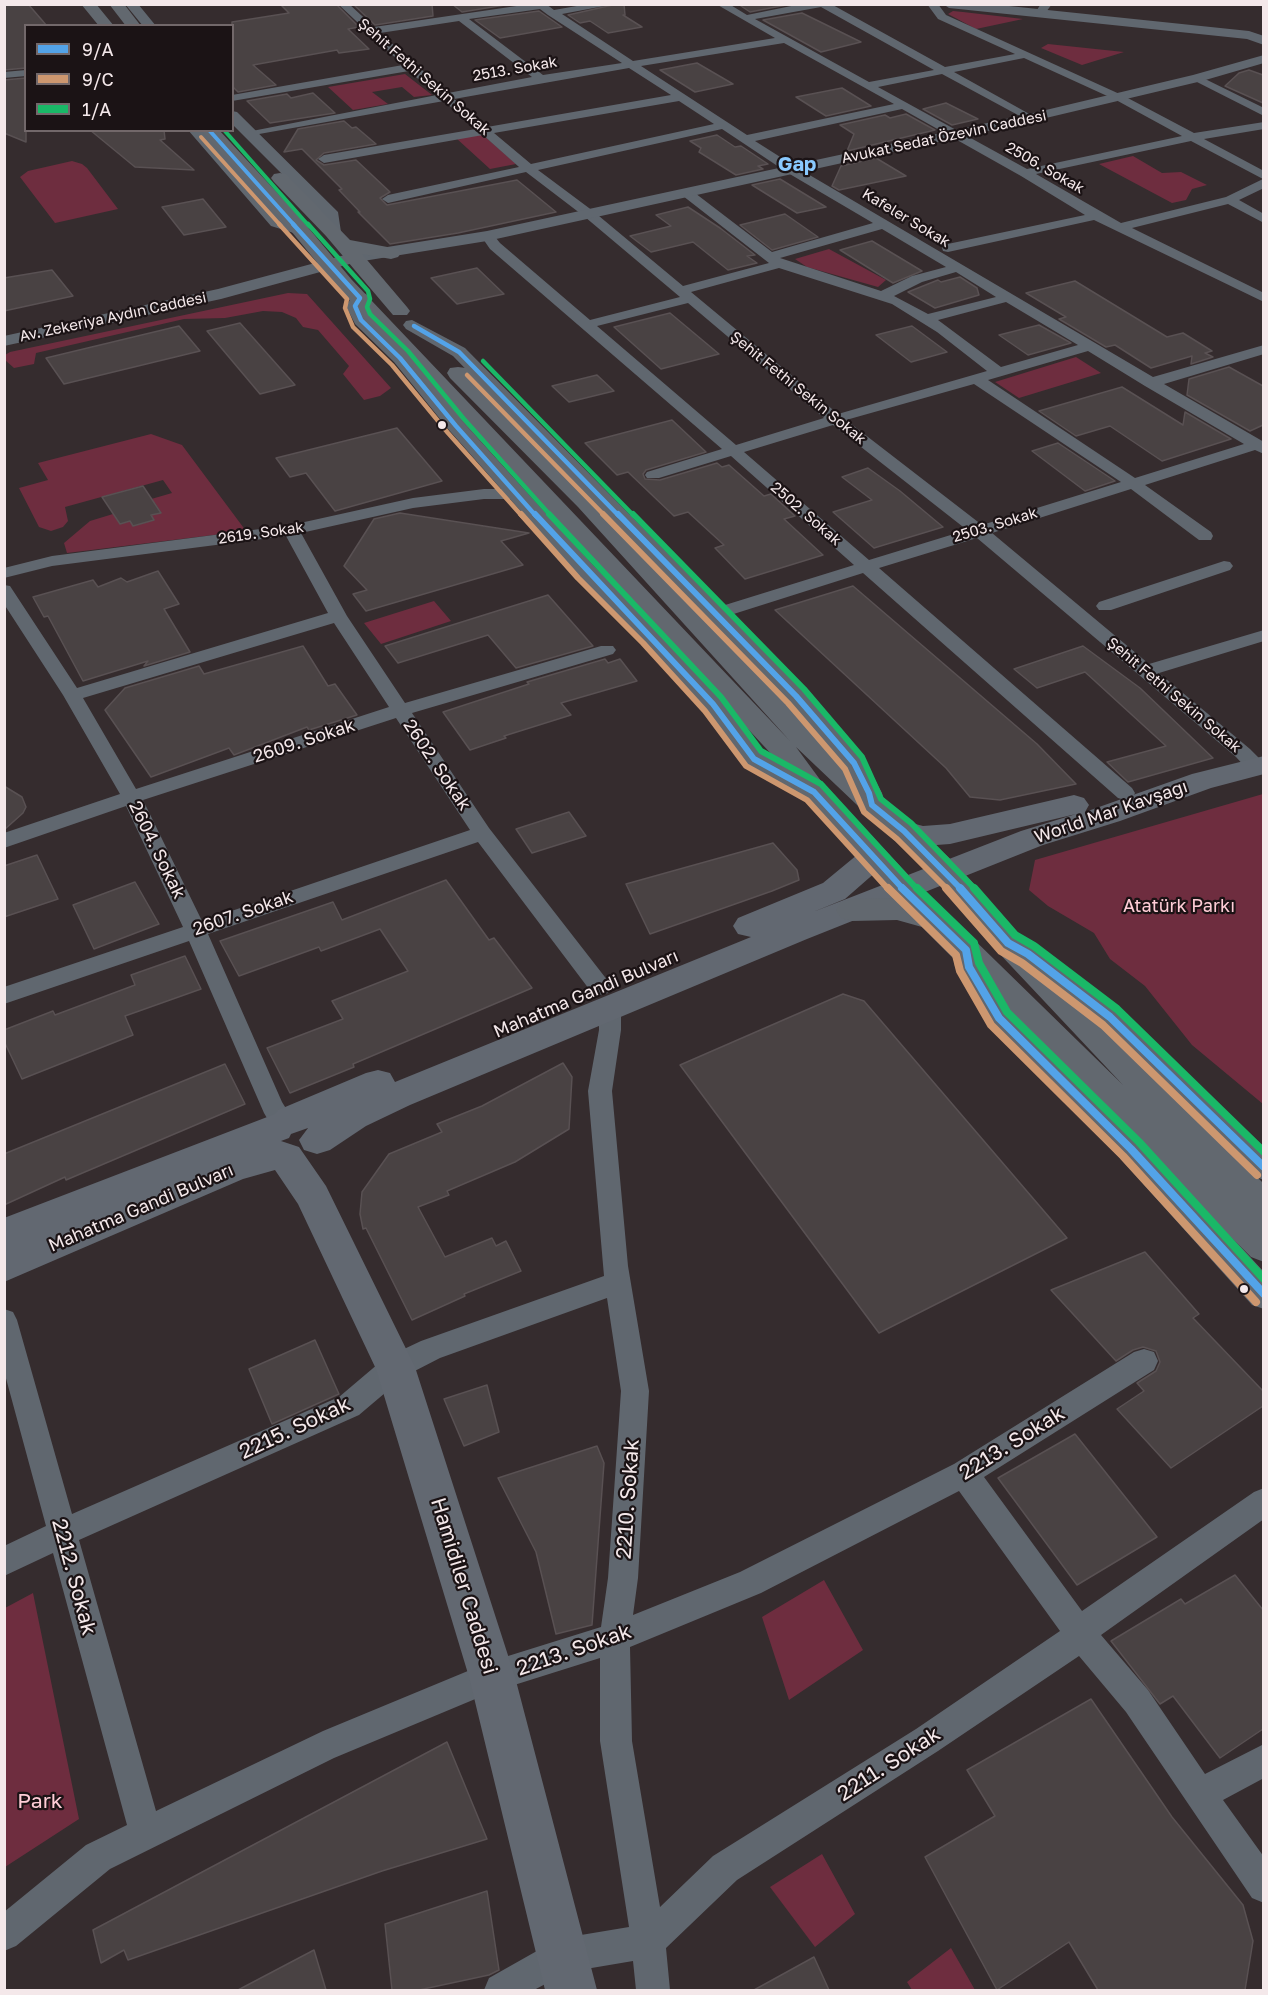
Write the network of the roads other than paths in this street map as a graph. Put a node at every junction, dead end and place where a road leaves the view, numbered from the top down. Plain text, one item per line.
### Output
1 (88, 4) edge
2 (116, 4) edge
3 (131, 4) edge
4 (343, 4) edge
5 (610, 4) edge
6 (721, 4) edge
7 (821, 4) edge
8 (932, 4) edge
9 (949, 4) edge
10 (539, 5) edge
11 (1043, 9) edge
12 (552, 13) junction
13 (460, 17) junction
14 (745, 18) junction
15 (105, 24) edge
16 (132, 24) edge
17 (148, 24) edge
18 (370, 31) junction
19 (1263, 38) edge
20 (784, 40) junction
21 (1026, 56) junction
22 (1262, 61) edge
23 (632, 66) junction
24 (411, 67) junction
25 (945, 72) junction
26 (24, 73) edge
27 (4, 75) edge
28 (1197, 78) junction
29 (541, 79) junction
30 (865, 86) junction
31 (446, 97) junction
32 (680, 97) junction
33 (234, 98) edge
34 (1120, 98) junction
35 (902, 106) junction
36 (1262, 111) edge
37 (234, 117) edge
38 (1029, 118) junction
39 (725, 125) junction
40 (1263, 126) edge
41 (197, 132) edge
42 (210, 132) edge
43 (234, 132) edge
44 (485, 132) junction
45 (252, 134) junction
46 (955, 135) junction
47 (1193, 137) junction
48 (747, 139) junction
49 (324, 159) dead end
50 (528, 168) junction
51 (792, 170) junction
52 (1025, 173) junction
53 (1263, 176) edge
54 (1263, 183) edge
55 (687, 193) junction
56 (388, 199) dead end
57 (1230, 200) junction
58 (589, 214) junction
59 (1095, 216) junction
60 (1263, 219) edge
61 (885, 224) junction
62 (1119, 228) junction
63 (297, 230) junction
64 (487, 236) junction
65 (344, 245) junction
66 (948, 248) dead end
67 (391, 253) joint
68 (324, 259) junction
69 (774, 260) junction
70 (956, 268) junction
71 (304, 270) joint
72 (370, 276) junction
73 (353, 291) junction
74 (221, 294) junction
75 (685, 295) junction
76 (880, 297) junction
77 (1007, 298) junction
78 (1263, 298) edge
79 (926, 319) junction
80 (586, 324) junction
81 (4, 341) edge
82 (1087, 346) junction
83 (1263, 349) edge
84 (999, 373) junction
85 (447, 375) junction
86 (977, 379) junction
87 (1150, 383) junction
88 (835, 419) junction
89 (1260, 447) edge
90 (733, 450) junction
91 (653, 475) dead end
92 (1134, 484) junction
93 (518, 494) junction
94 (291, 530) junction
95 (978, 530) junction
96 (1204, 536) dead end
97 (865, 566) junction
98 (1224, 566) dead end
99 (4, 573) edge
100 (4, 590) edge
101 (1105, 606) dead end
102 (715, 614) junction
103 (338, 616) junction
104 (660, 633) junction
105 (1263, 635) edge
106 (606, 650) dead end
107 (1145, 671) junction
108 (72, 695) junction
109 (400, 710) junction
110 (1260, 766) edge
111 (1202, 781) junction
112 (1125, 793) junction
113 (132, 796) junction
114 (904, 831) junction
115 (482, 833) junction
116 (4, 841) edge
117 (874, 857) junction
118 (947, 873) junction
119 (904, 890) junction
120 (852, 910) junction
121 (936, 920) junction
122 (195, 929) junction
123 (1008, 943) junction
124 (966, 950) junction
125 (4, 996) edge
126 (605, 998) junction
127 (292, 1139) junction
128 (1263, 1167) edge
129 (1263, 1209) edge
130 (4, 1234) edge
131 (1263, 1246) edge
132 (4, 1266) edge
133 (617, 1282) junction
134 (1263, 1295) edge
135 (4, 1320) edge
136 (1144, 1361) dead end
137 (395, 1367) junction
138 (964, 1474) junction
139 (1263, 1502) edge
140 (62, 1533) junction
141 (4, 1562) edge
142 (1079, 1632) junction
143 (615, 1638) junction
144 (492, 1677) junction
145 (1263, 1760) edge
146 (1200, 1795) junction
147 (146, 1834) junction
148 (1263, 1886) edge
149 (4, 1934) edge
150 (648, 1941) junction
151 (567, 1973) edge
152 (501, 1990) edge
153 (653, 1990) edge

1 - 15 main road
2 - 16 main road
3 - 17 street
4 - 18 street, Şehit Fethi Sekin Sokak
5 - 12 street
6 - 14 street, 2506. Sokak
7 - 14 street
7 - 25 street
8 - 21 street
9 - 11 street
10 - 12 street, Kafeler Sokak
10 - 13 street
11 - 19 street
12 - 23 street, Kafeler Sokak
13 - 18 street
13 - 29 street
14 - 20 street, 2506. Sokak
18 - 24 street, Şehit Fethi Sekin Sokak
20 - 23 street, 2513. Sokak
20 - 30 street, 2506. Sokak
21 - 25 street
21 - 34 street
22 - 28 street, Avukat Sedat Özevin Caddesi
23 - 29 street, 2513. Sokak
23 - 32 street, Kafeler Sokak
24 - 31 street, Şehit Fethi Sekin Sokak
24 - 33 street
25 - 30 street
25 - 38 street
26 - 27 street
28 - 34 street, Avukat Sedat Özevin Caddesi
28 - 36 street
29 - 31 street, 2513. Sokak
30 - 35 street, 2506. Sokak
31 - 44 street, Şehit Fethi Sekin Sokak
31 - 45 street, 2513. Sokak
32 - 39 street, Kafeler Sokak
32 - 44 street
34 - 38 street, Avukat Sedat Özevin Caddesi
34 - 47 street
35 - 46 street, 2506. Sokak
35 - 48 street
37 - 45 street
38 - 46 street, Avukat Sedat Özevin Caddesi
39 - 48 street, Kafeler Sokak
39 - 50 street
40 - 47 street
41 - 63 street
42 - 63 main road
43 - 65 main road
44 - 49 street
44 - 50 street, Şehit Fethi Sekin Sokak
45 - 65 street
46 - 51 street, Avukat Sedat Özevin Caddesi
46 - 52 street, 2506. Sokak
47 - 52 street
47 - 53 street
48 - 51 street, Kafeler Sokak
50 - 56 street
50 - 58 street, Şehit Fethi Sekin Sokak
51 - 55 street, Avukat Sedat Özevin Caddesi
51 - 61 street, Kafeler Sokak
52 - 59 street, 2506. Sokak
54 - 57 street
55 - 58 street, Avukat Sedat Özevin Caddesi
55 - 69 street
57 - 60 street
57 - 62 street
58 - 64 street, Avukat Sedat Özevin Caddesi
58 - 75 street, Şehit Fethi Sekin Sokak
59 - 62 street, 2506. Sokak
59 - 66 street
61 - 69 street
61 - 70 street, Kafeler Sokak
62 - 78 street, 2506. Sokak
63 - 68 main road
64 - 67 street
64 - 72 street
64 - 80 street, 2502. Sokak
65 - 67 main road
65 - 68 street
65 - 72 main road
68 - 71 main road
68 - 73 main road
69 - 75 street
69 - 76 street
70 - 76 street
70 - 77 street, Kafeler Sokak
71 - 74 street
72 - 85 main road
73 - 74 street
73 - 85 main road
74 - 81 street, Av. Zekeriya Aydın Caddesi
75 - 80 street
75 - 88 street, Şehit Fethi Sekin Sokak
76 - 79 street
77 - 79 street
77 - 82 street, Kafeler Sokak
79 - 84 street
80 - 90 street, 2502. Sokak
82 - 84 street
82 - 87 street, Kafeler Sokak
83 - 87 street
84 - 86 street
85 - 93 street
85 - 102 main road
85 - 104 main road
86 - 88 street
86 - 92 street
87 - 89 street, Kafeler Sokak
88 - 90 street
88 - 95 street, Şehit Fethi Sekin Sokak
89 - 92 street, 2503. Sokak
90 - 91 street
90 - 97 street, 2502. Sokak
92 - 95 street, 2503. Sokak
92 - 96 street
93 - 94 street, 2619. Sokak
93 - 104 street
94 - 99 street, 2619. Sokak
94 - 103 street, 2602. Sokak
95 - 97 street, 2503. Sokak
95 - 107 street, Şehit Fethi Sekin Sokak
97 - 102 street, 2503. Sokak
97 - 112 street, 2502. Sokak
98 - 101 street
100 - 108 street, 2604. Sokak
102 - 104 main road
102 - 114 main road
103 - 108 street
103 - 109 street, 2602. Sokak
104 - 117 main road
105 - 107 street
106 - 109 street, 2609. Sokak
107 - 110 street, Şehit Fethi Sekin Sokak
108 - 113 street, 2604. Sokak
109 - 113 street, 2609. Sokak
109 - 115 street, 2602. Sokak
110 - 111 main road
111 - 112 main road, World Mar Kavşağı
111 - 118 main road, World Mar Kavşağı
112 - 114 main road, World Mar Kavşağı
113 - 116 street, 2609. Sokak
113 - 122 street, 2604. Sokak
114 - 118 main road
115 - 122 street, 2607. Sokak
115 - 126 street, 2602. Sokak
117 - 119 main road
117 - 126 main road, Mahatma Gandi Bulvarı
118 - 119 main road, World Mar Kavşağı
118 - 123 main road
119 - 120 main road, Mahatma Gandi Bulvarı
119 - 121 main road
120 - 121 main road
120 - 126 main road, Mahatma Gandi Bulvarı
121 - 124 main road
122 - 125 street, 2607. Sokak
122 - 127 street, 2604. Sokak
123 - 128 street
123 - 129 main road
124 - 131 main road
124 - 134 street
126 - 127 main road, Mahatma Gandi Bulvarı
126 - 133 street, 2210. Sokak
127 - 130 main road, Mahatma Gandi Bulvarı
127 - 132 main road, Mahatma Gandi Bulvarı
127 - 137 main road, Hamidiler Caddesi
133 - 137 street, 2215. Sokak
133 - 143 street, 2210. Sokak
135 - 140 street, 2212. Sokak
136 - 138 street, 2213. Sokak
137 - 140 street, 2215. Sokak
137 - 144 main road, Hamidiler Caddesi
138 - 142 street
138 - 143 street, 2213. Sokak
139 - 142 street, 2211. Sokak
140 - 141 street, 2215. Sokak
140 - 147 street, 2212. Sokak
142 - 146 street
142 - 150 street, 2211. Sokak
143 - 144 street, 2213. Sokak
143 - 150 street, 2210. Sokak
144 - 147 street, 2213. Sokak
144 - 151 main road, Hamidiler Caddesi
145 - 146 street
146 - 148 street
147 - 149 street, 2213. Sokak
150 - 151 street
150 - 153 street, 2210. Sokak
151 - 152 street

